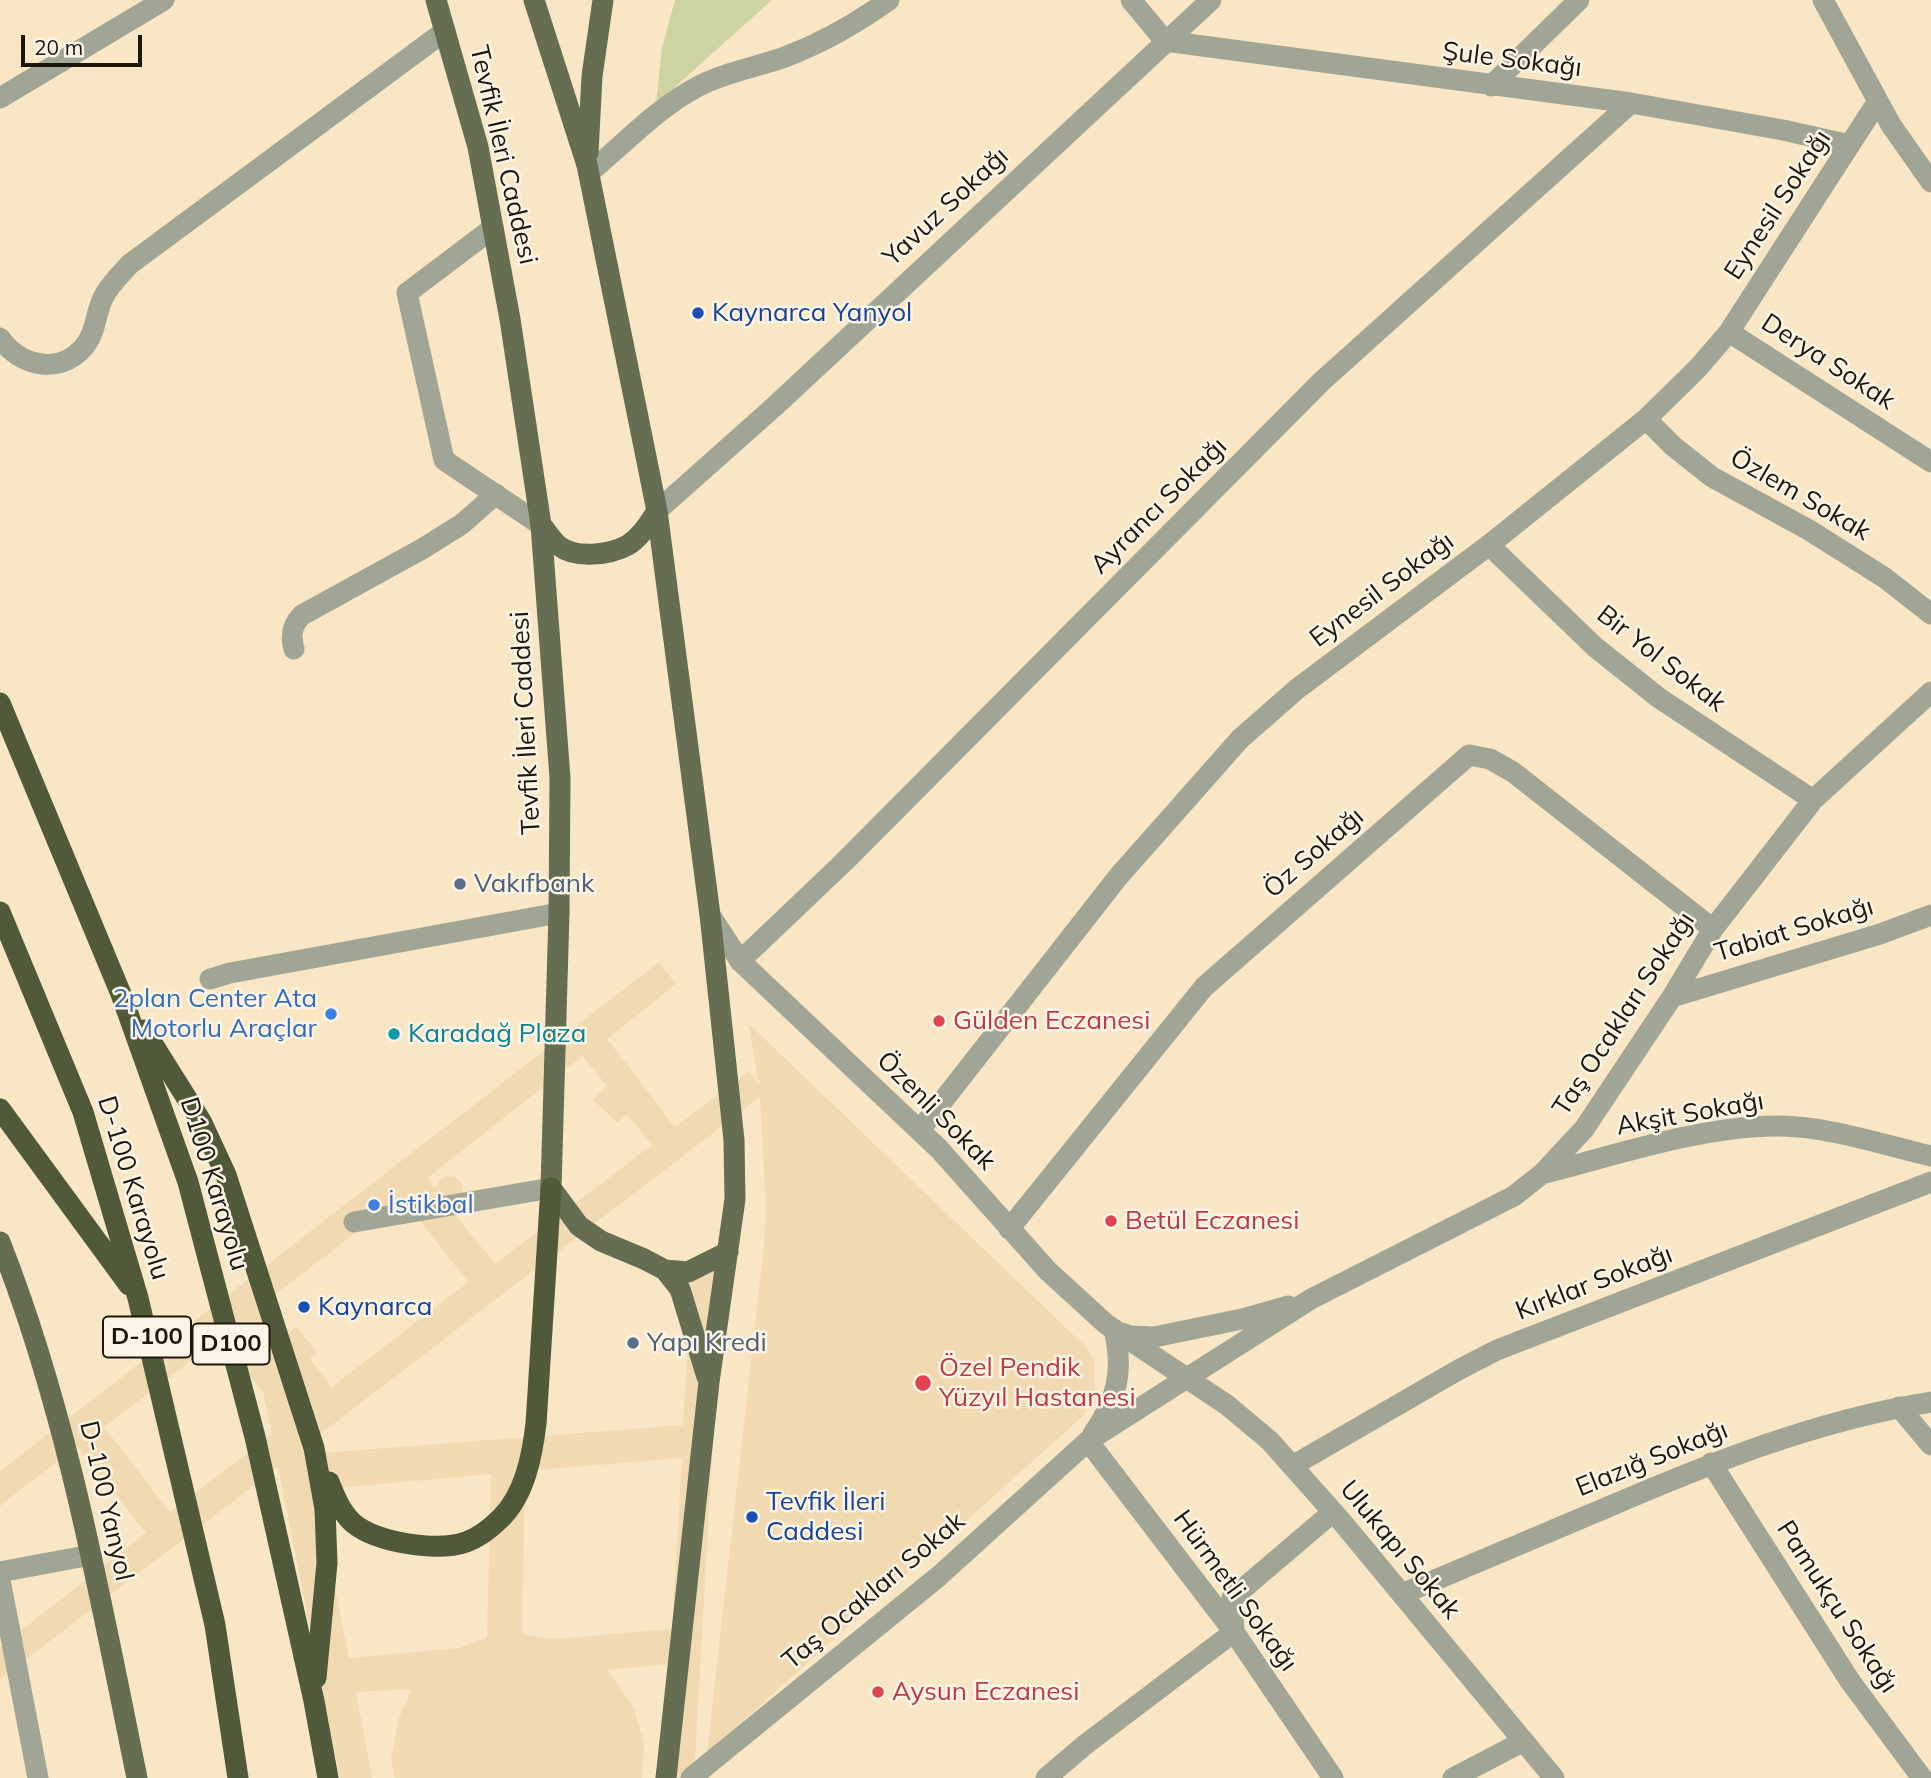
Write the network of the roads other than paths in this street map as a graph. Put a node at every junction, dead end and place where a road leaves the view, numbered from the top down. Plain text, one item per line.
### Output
1 (164, 0) edge
2 (436, 0) edge
3 (534, 0) edge
4 (603, 0) edge
5 (889, 0) edge
6 (1131, 0) edge
7 (1211, 0) edge
8 (1579, 0) edge
9 (1823, 0) edge
10 (445, 31) junction
11 (1165, 41) junction
12 (1491, 86) junction
13 (0, 98) edge
14 (1878, 101) junction
15 (1631, 103) junction
16 (1850, 145) junction
17 (588, 169) junction
18 (1931, 182) edge
19 (493, 228) junction
20 (1729, 332) junction
21 (0, 338) edge
22 (1646, 419) junction
23 (1931, 462) edge
24 (496, 494) junction
25 (657, 511) junction
26 (541, 525) junction
27 (1489, 545) junction
28 (1931, 614) edge
29 (294, 649) dead end
30 (1931, 692) edge
31 (0, 703) edge
32 (1813, 800) junction
33 (0, 912) edge
34 (559, 913) junction
35 (710, 915) junction
36 (1931, 915) edge
37 (1713, 929) junction
38 (740, 961) junction
39 (210, 979) dead end
40 (121, 994) junction
41 (1672, 996) junction
42 (0, 1109) edge
43 (920, 1130) junction
44 (1931, 1156) edge
45 (1543, 1174) junction
46 (1931, 1182) edge
47 (551, 1188) junction
48 (354, 1222) dead end
49 (1010, 1229) junction
50 (0, 1244) edge
51 (728, 1252) junction
52 (665, 1270) junction
53 (138, 1298) junction
54 (1311, 1299) junction
55 (1121, 1332) junction
56 (1186, 1377) junction
57 (709, 1382) junction
58 (1931, 1402) edge
59 (1899, 1407) junction
60 (1088, 1441) junction
61 (1931, 1445) edge
62 (314, 1448) junction
63 (1711, 1463) junction
64 (1292, 1466) junction
65 (1333, 1512) junction
66 (91, 1555) junction
67 (0, 1572) edge
68 (0, 1580) edge
69 (1402, 1594) junction
70 (1234, 1632) junction
71 (314, 1701) junction
72 (1524, 1741) junction
73 (38, 1778) edge
74 (137, 1778) edge
75 (238, 1778) edge
76 (328, 1778) edge
77 (666, 1778) edge
78 (691, 1778) edge
79 (1046, 1778) edge
80 (1333, 1778) edge
81 (1453, 1778) edge
82 (1554, 1778) edge
83 (1922, 1778) edge

1 - 13 street
2 - 10 main road, Tevfik İleri Caddesi
3 - 17 main road
4 - 17 main road
5 - 17 street
6 - 11 street
7 - 11 street, Yavuz Sokağı
8 - 12 street
9 - 14 street
10 - 19 main road, Tevfik İleri Caddesi
10 - 21 street
11 - 12 street, Şule Sokağı
11 - 25 street, Yavuz Sokağı
12 - 15 street, Şule Sokağı
14 - 16 street, Eynesil Sokağı
14 - 18 street
15 - 16 street, Şule Sokağı
15 - 38 street, Ayrancı Sokağı
16 - 20 street, Eynesil Sokağı
17 - 25 main road
19 - 24 street
19 - 26 main road, Tevfik İleri Caddesi
20 - 22 street, Eynesil Sokağı
20 - 23 street, Derya Sokak
22 - 27 street, Eynesil Sokağı
22 - 28 street, Özlem Sokak
24 - 26 street
24 - 29 street
25 - 26 main road
25 - 35 main road
26 - 34 main road, Tevfik İleri Caddesi
27 - 32 street, Bir Yol Sokak
27 - 43 street, Eynesil Sokağı
30 - 32 street, Taş Ocakları Sokağı
31 - 40 highway, D100 Karayolu / D100
32 - 37 street, Taş Ocakları Sokağı
33 - 53 highway, D-100 Karayolu / D-100
34 - 39 street
34 - 47 main road, Tevfik İleri Caddesi
35 - 38 street, Özenli Sokak
35 - 51 main road
36 - 41 street, Tabiat Sokağı
37 - 41 street, Taş Ocakları Sokağı
37 - 49 street, Öz Sokağı
38 - 43 street, Özenli Sokak
40 - 62 highway
40 - 71 highway, D100 Karayolu / D100
41 - 45 street, Taş Ocakları Sokağı
42 - 53 highway
43 - 49 street, Özenli Sokak
44 - 45 street, Akşit Sokağı
45 - 54 street, Taş Ocakları Sokağı
46 - 64 street, Kırklar Sokağı
47 - 48 street
47 - 52 main road
47 - 62 highway
49 - 55 street, Özenli Sokak
50 - 66 main road, D-100 Yanyol
51 - 52 main road
51 - 57 main road
52 - 57 main road
53 - 75 highway, D-100 Karayolu / D-100
54 - 55 street
54 - 56 street
55 - 56 street, Özenli Sokak
55 - 60 street
56 - 60 street
56 - 64 street, Ulukapı Sokak
57 - 77 main road
58 - 59 street, Elazığ Sokağı
59 - 61 street
59 - 63 street, Elazığ Sokağı
60 - 70 street, Hürmetli Sokağı
60 - 78 street, Taş Ocakları Sokak
62 - 71 highway
63 - 69 street, Elazığ Sokağı
63 - 83 street, Pamukçu Sokağı
64 - 65 street, Ulukapı Sokak
65 - 69 street, Ulukapı Sokak
65 - 70 street
66 - 67 street
66 - 74 main road, D-100 Yanyol
68 - 73 street
69 - 72 street, Ulukapı Sokak
70 - 79 street
70 - 80 street, Hürmetli Sokağı
71 - 76 highway
72 - 81 street
72 - 82 street, Ulukapı Sokak

